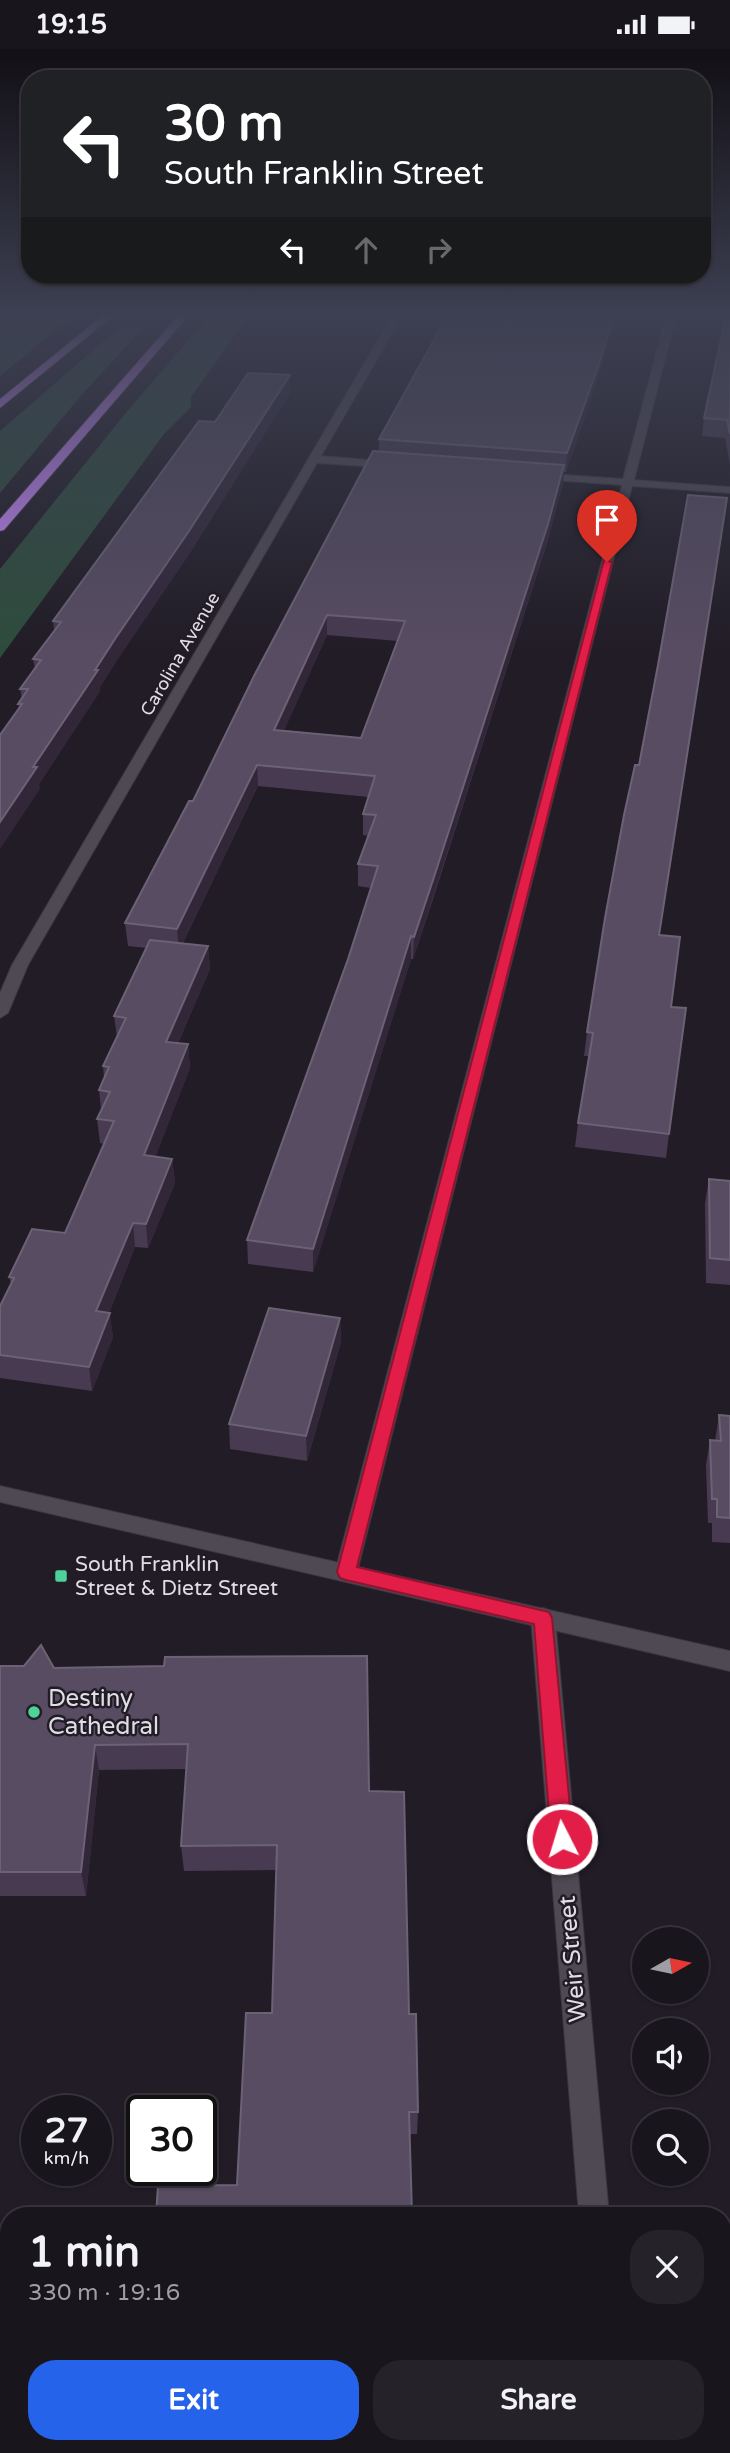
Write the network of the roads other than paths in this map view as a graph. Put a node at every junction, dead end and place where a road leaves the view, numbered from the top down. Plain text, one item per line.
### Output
1 (83, 428) edge
2 (331, 428) edge
3 (642, 428) edge
4 (313, 459) junction
5 (409, 466) edge
6 (532, 475) edge
7 (628, 482) junction
8 (730, 490) edge
9 (0, 527) edge
10 (0, 1013) edge
11 (0, 1494) edge
12 (346, 1572) junction
13 (543, 1618) junction
14 (730, 1661) edge
15 (593, 2207) edge

1 - 9 highway
2 - 4 street, Carolina Avenue
3 - 7 street
4 - 5 street
4 - 10 street, Carolina Avenue
6 - 7 street
7 - 8 street
7 - 12 street
11 - 12 street
12 - 13 street
13 - 14 street
13 - 15 street, Weir Street

